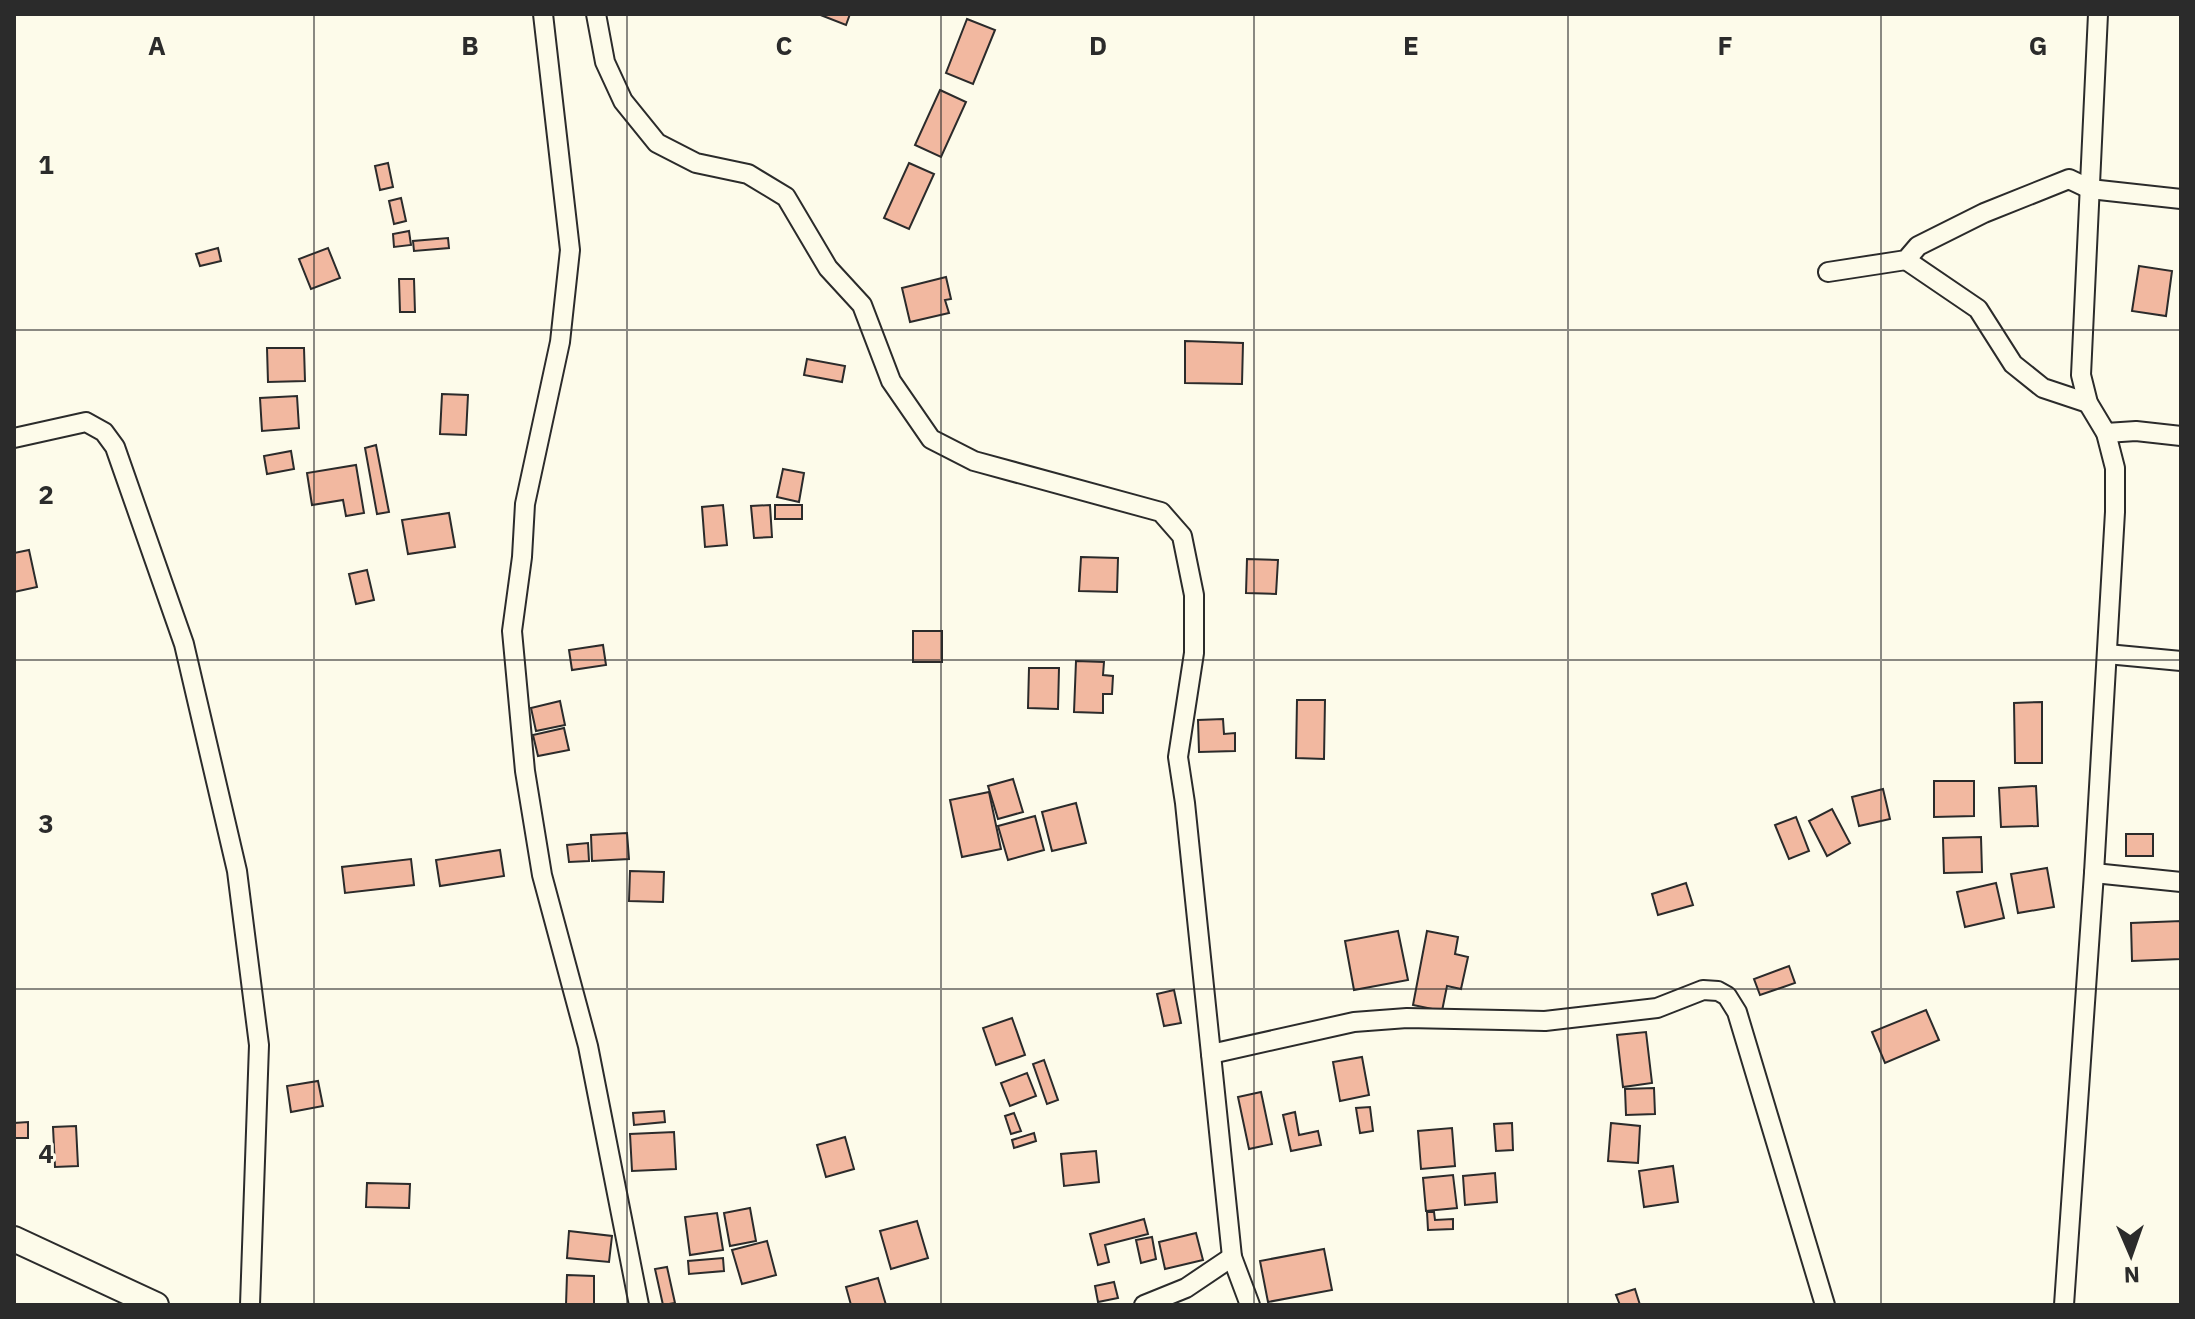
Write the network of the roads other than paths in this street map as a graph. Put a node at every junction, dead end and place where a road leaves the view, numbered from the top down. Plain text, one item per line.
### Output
1 (543, 14) edge
2 (596, 14) edge
3 (2098, 14) edge
4 (2090, 189) junction
5 (2181, 199) edge
6 (1906, 260) junction
7 (1828, 272) dead end
8 (2088, 403) junction
9 (2106, 433) junction
10 (2181, 436) edge
11 (14, 438) edge
12 (2107, 654) junction
13 (2181, 661) edge
14 (2094, 873) junction
15 (2181, 882) edge
16 (1211, 1054) junction
17 (14, 1239) edge
18 (1232, 1257) junction
19 (156, 1305) edge
20 (250, 1305) edge
21 (639, 1305) edge
22 (1144, 1305) edge
23 (1250, 1305) edge
24 (1825, 1305) edge
25 (2064, 1305) edge

1 - 21 street
2 - 16 street
3 - 4 street
4 - 5 street
4 - 6 street
4 - 8 street
6 - 7 street
6 - 8 street
8 - 9 street
9 - 10 street
9 - 12 street
11 - 20 street
12 - 13 street
12 - 14 street
14 - 15 street
14 - 25 street
16 - 18 street
16 - 24 street
17 - 19 street
18 - 22 street
18 - 23 street

